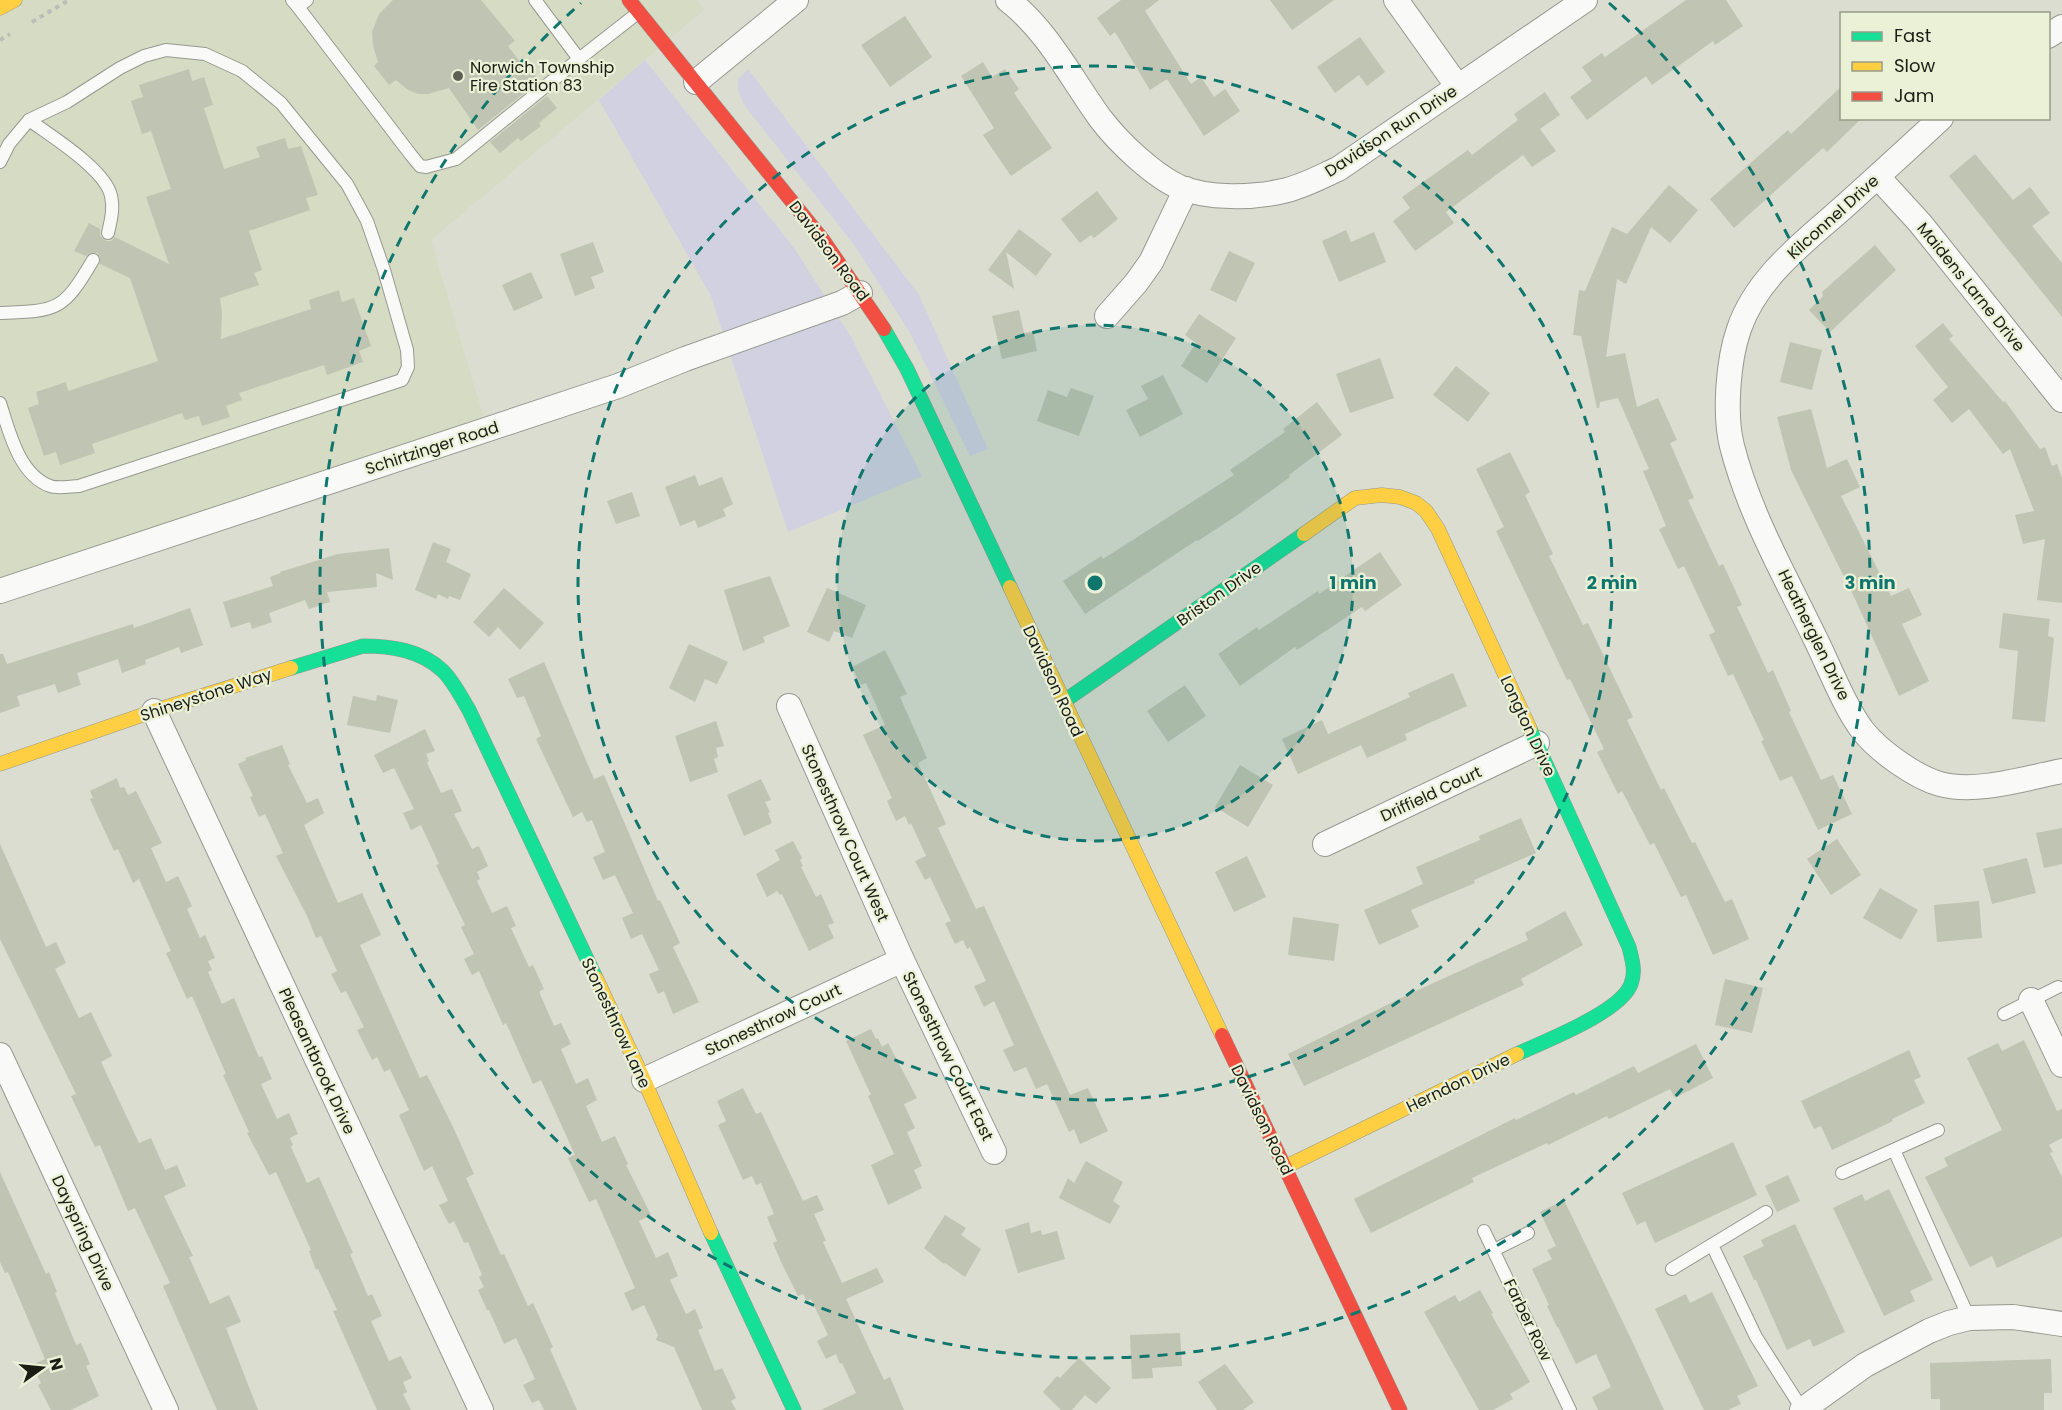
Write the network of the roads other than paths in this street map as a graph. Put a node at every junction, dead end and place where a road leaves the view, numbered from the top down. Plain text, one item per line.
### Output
1 (15, 0) edge
2 (535, 0) edge
3 (629, 0) edge
4 (796, 0) edge
5 (1008, 0) edge
6 (1396, 0) edge
7 (1585, 0) edge
8 (299, 2) edge
9 (0, 8) edge
10 (639, 12) junction
11 (579, 58) junction
12 (696, 82) junction
13 (1458, 87) junction
14 (29, 120) junction
15 (1939, 120) edge
16 (0, 162) edge
17 (1878, 177) junction
18 (1186, 189) junction
19 (108, 233) dead end
20 (93, 260) dead end
21 (860, 292) junction
22 (0, 313) edge
23 (1107, 316) dead end
24 (1739, 327) joint
25 (2062, 400) edge
26 (0, 403) edge
27 (1378, 494) joint
28 (0, 591) edge
29 (414, 653) joint
30 (1063, 702) junction
31 (789, 706) dead end
32 (154, 711) junction
33 (1537, 743) junction
34 (0, 764) edge
35 (2062, 771) edge
36 (1325, 844) dead end
37 (902, 960) junction
38 (2058, 987) dead end
39 (1628, 993) joint
40 (2031, 1000) junction
41 (2004, 1014) dead end
42 (0, 1055) edge
43 (2062, 1065) edge
44 (644, 1080) junction
45 (1938, 1130) dead end
46 (1894, 1150) junction
47 (994, 1152) dead end
48 (1285, 1167) junction
49 (1842, 1173) dead end
50 (1766, 1212) dead end
51 (1484, 1231) dead end
52 (1528, 1233) dead end
53 (1712, 1245) junction
54 (1494, 1250) junction
55 (1672, 1269) dead end
56 (1969, 1318) junction
57 (2062, 1324) edge
58 (166, 1410) edge
59 (481, 1410) edge
60 (794, 1410) edge
61 (1400, 1410) edge
62 (1570, 1410) edge
63 (1802, 1410) edge

1 - 9 street
2 - 11 lane
3 - 10 street, Davidson Road
4 - 12 street
5 - 18 street, Davidson Run Drive
6 - 13 street
7 - 13 street, Davidson Run Drive
8 - 11 lane
10 - 11 lane
10 - 12 street, Davidson Road
12 - 21 street, Davidson Road
13 - 18 street, Davidson Run Drive
14 - 16 lane
14 - 19 lane
14 - 26 lane
15 - 17 street, Kilconnel Drive
17 - 24 street, Kilconnel Drive
17 - 25 street, Maidens Larne Drive
18 - 23 street
20 - 22 lane
21 - 28 street, Schirtzinger Road
21 - 30 street, Davidson Road
24 - 35 street, Heatherglen Drive
27 - 30 street, Briston Drive
27 - 33 street, Longton Drive
29 - 32 street, Shineystone Way
29 - 44 street, Stonesthrow Lane
30 - 48 street, Davidson Road
31 - 37 street, Stonesthrow Court West
32 - 34 street, Shineystone Way
32 - 59 street, Pleasantbrook Drive
33 - 36 street, Driffield Court
33 - 39 street, Longton Drive
37 - 44 street, Stonesthrow Court
37 - 47 street, Stonesthrow Court East
38 - 40 lane
39 - 48 street, Herndon Drive
40 - 41 lane
40 - 43 street
42 - 58 street, Dayspring Drive
44 - 60 street, Stonesthrow Lane
45 - 46 lane
46 - 49 lane
46 - 56 lane
48 - 61 street, Davidson Road
50 - 53 lane
51 - 54 lane, Farber Row
52 - 54 lane
53 - 55 lane
53 - 63 lane
54 - 62 lane, Farber Row
56 - 57 street
56 - 63 street

